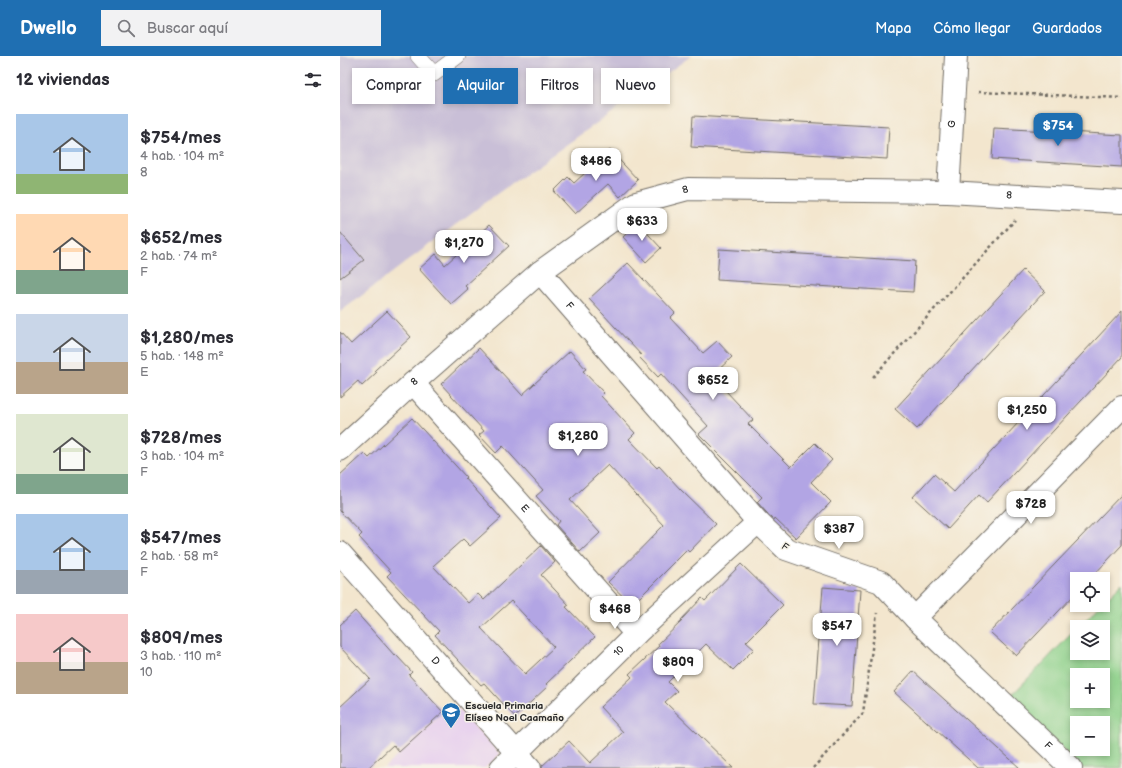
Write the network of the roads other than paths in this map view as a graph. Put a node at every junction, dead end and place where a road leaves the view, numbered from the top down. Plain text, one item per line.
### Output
1 (418, 56) edge
2 (458, 56) edge
3 (956, 56) edge
4 (948, 192) junction
5 (1122, 202) edge
6 (540, 272) junction
7 (413, 383) junction
8 (1122, 407) edge
9 (340, 450) edge
10 (758, 522) junction
11 (340, 553) edge
12 (915, 618) junction
13 (636, 634) junction
14 (523, 760) edge
15 (501, 768) edge
16 (1071, 768) edge

1 - 2 lane
3 - 4 street, G
4 - 5 street, 8
4 - 6 street, 8
6 - 7 street, 8
6 - 10 street, F
7 - 9 street, 8
7 - 13 street, E
8 - 12 street
10 - 12 street, F
10 - 13 street, 10
11 - 14 street, D
12 - 16 street, F
13 - 14 street, 10
14 - 15 street, 10

